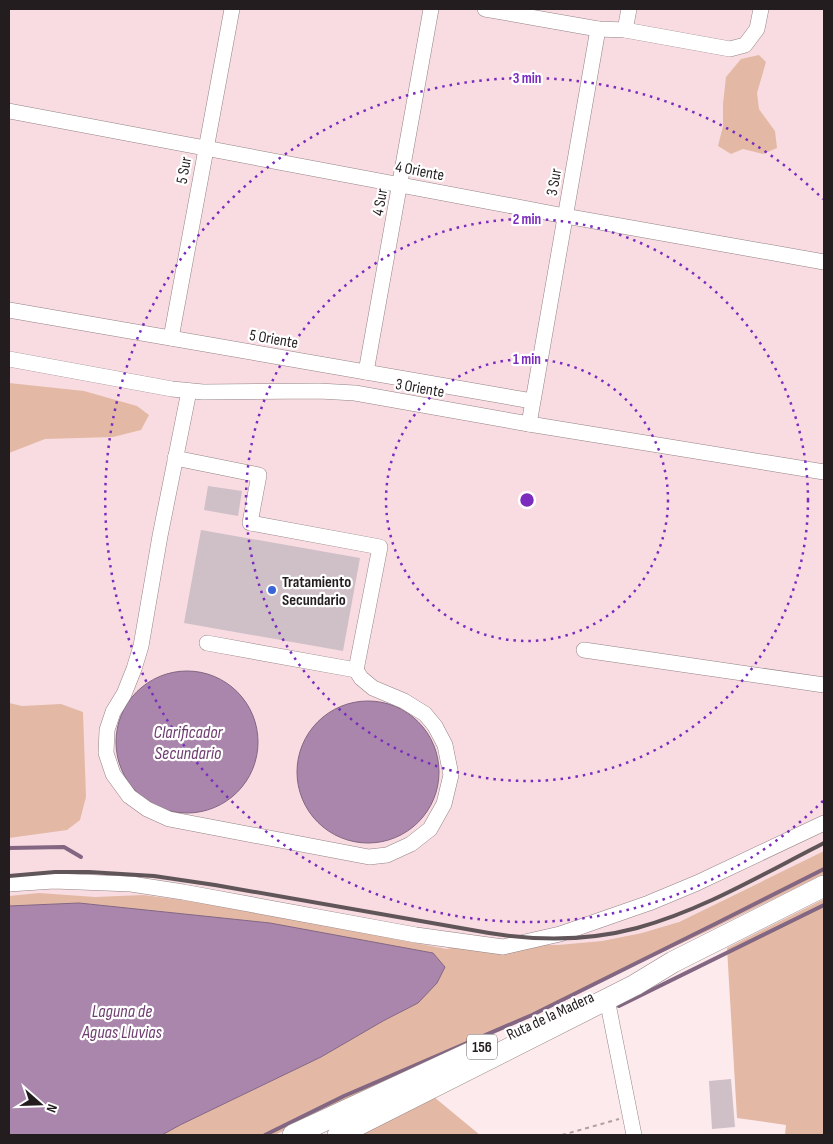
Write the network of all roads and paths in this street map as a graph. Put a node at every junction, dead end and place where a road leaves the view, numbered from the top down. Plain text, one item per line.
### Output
1 (232, 9) edge
2 (431, 9) edge
3 (485, 9) edge
4 (629, 9) edge
5 (761, 9) edge
6 (598, 29) junction
7 (625, 30) junction
8 (9, 111) edge
9 (205, 148) junction
10 (400, 184) junction
11 (565, 216) junction
12 (824, 262) edge
13 (9, 310) edge
14 (171, 338) junction
15 (9, 359) edge
16 (366, 372) junction
17 (189, 390) junction
18 (532, 401) junction
19 (529, 424) junction
20 (175, 458) junction
21 (824, 472) edge
22 (207, 643) dead end
23 (584, 650) dead end
24 (356, 670) junction
25 (824, 685) edge
26 (824, 823) edge
27 (9, 884) edge
28 (824, 886) edge
29 (673, 962) junction
30 (607, 999) junction
31 (630, 1116) junction
32 (294, 1135) edge
33 (338, 1135) edge
34 (562, 1135) edge
35 (634, 1135) edge

1 - 9 lane, 5 Sur
2 - 10 lane, 4 Sur
3 - 6 lane
4 - 7 lane
5 - 7 lane
6 - 7 lane
6 - 11 lane, 3 Sur
8 - 9 lane, 4 Oriente
9 - 10 lane, 4 Oriente
9 - 14 lane, 5 Sur
10 - 11 lane, 4 Oriente
10 - 16 lane, 4 Sur
11 - 12 lane, 4 Oriente
11 - 18 lane, 3 Sur
13 - 14 lane, 5 Oriente
14 - 16 lane, 5 Oriente
15 - 17 lane, 3 Oriente
16 - 18 lane, 5 Oriente
17 - 19 lane, 3 Oriente
17 - 20 lane
18 - 19 lane, 3 Sur
19 - 21 lane, 3 Oriente
20 - 24 lane
20 - 24 lane
22 - 24 lane
23 - 25 lane
26 - 27 lane
28 - 29 highway, Ruta de la Madera / 156
29 - 30 highway, Ruta de la Madera / 156
29 - 32 highway, Ruta de la Madera / 156
30 - 31 lane
30 - 33 highway, Ruta de la Madera / 156
31 - 34 path
31 - 35 lane

